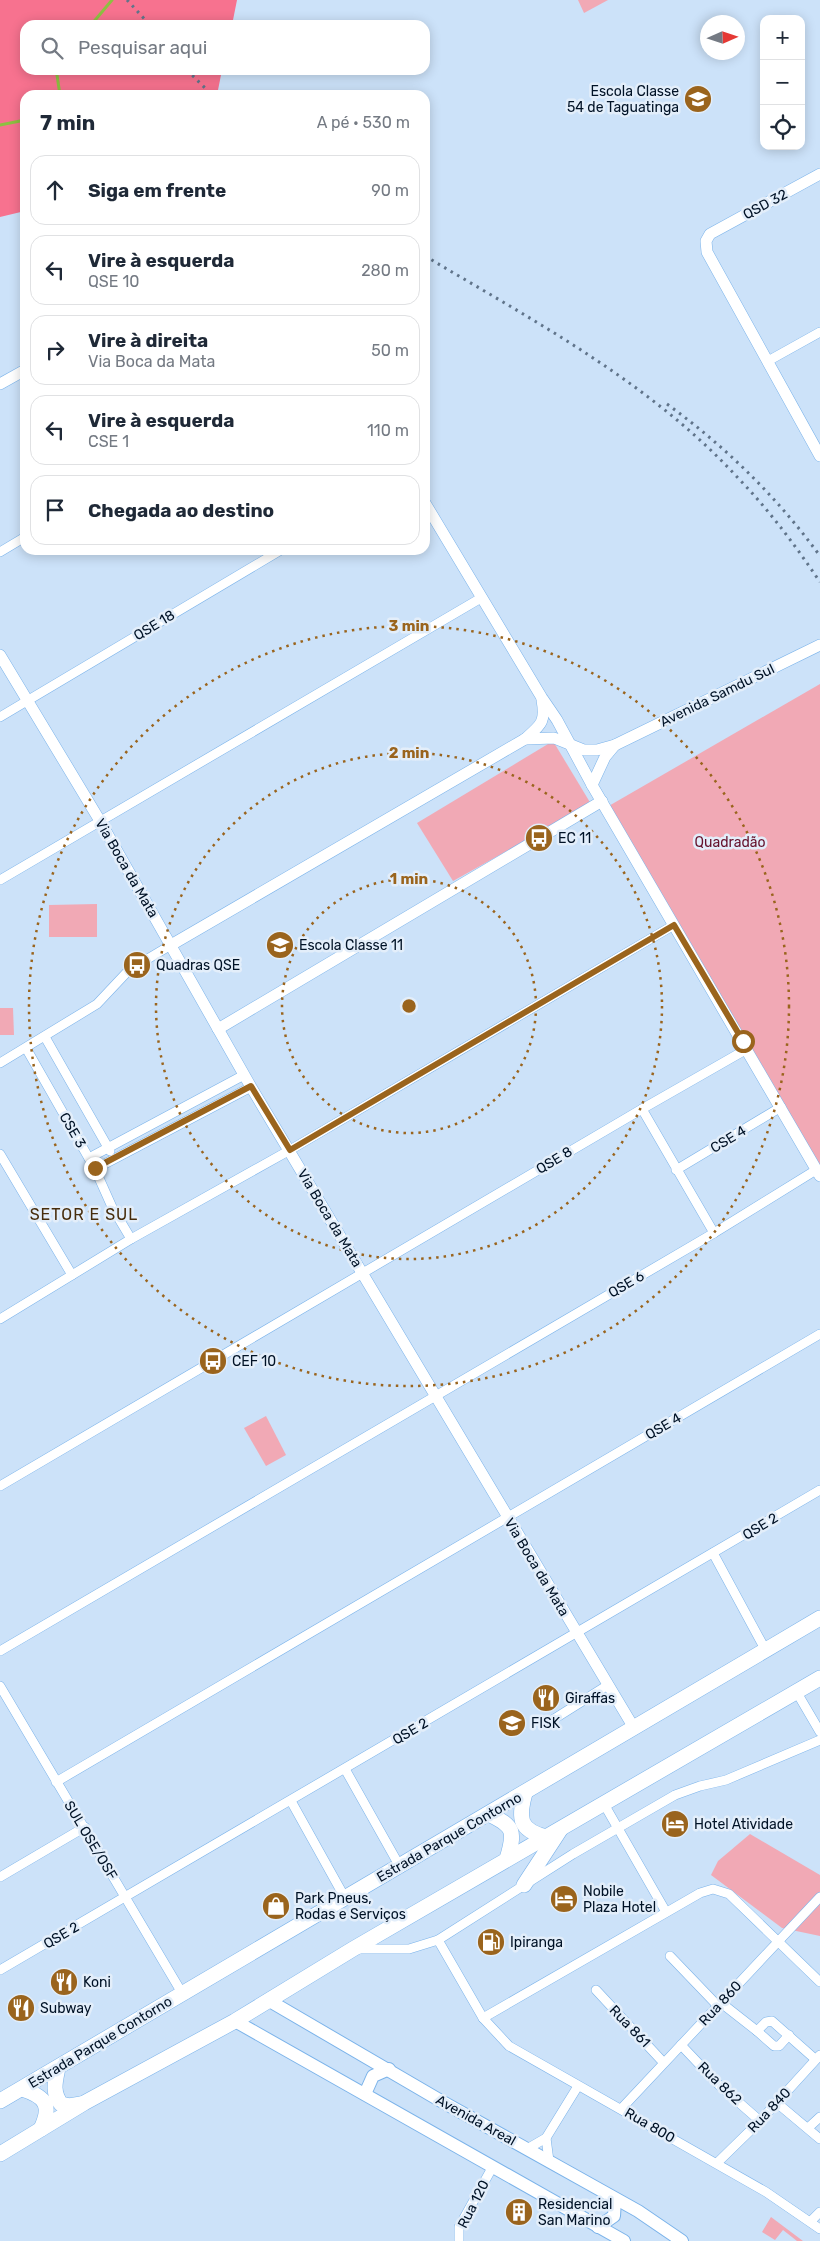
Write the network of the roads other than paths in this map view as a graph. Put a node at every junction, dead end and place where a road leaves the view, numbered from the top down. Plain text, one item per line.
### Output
1 (820, 174) edge
2 (820, 332) edge
3 (768, 361) junction
4 (20, 373) edge
5 (0, 384) edge
6 (820, 456) edge
7 (430, 511) edge
8 (20, 540) edge
9 (0, 552) edge
10 (273, 555) edge
11 (481, 598) junction
12 (820, 645) edge
13 (0, 655) edge
14 (542, 698) junction
15 (27, 701) junction
16 (0, 717) edge
17 (525, 739) junction
18 (570, 743) junction
19 (615, 745) junction
20 (592, 786) junction
21 (602, 801) junction
22 (100, 821) junction
23 (0, 880) edge
24 (674, 925) junction
25 (171, 945) junction
26 (218, 1029) junction
27 (45, 1037) junction
28 (26, 1048) junction
29 (747, 1049) junction
30 (0, 1063) edge
31 (244, 1075) junction
32 (251, 1086) junction
33 (781, 1107) junction
34 (642, 1109) junction
35 (107, 1147) junction
36 (290, 1150) junction
37 (1, 1157) edge
38 (89, 1158) junction
39 (114, 1158) junction
40 (95, 1168) junction
41 (676, 1170) junction
42 (818, 1173) edge
43 (714, 1233) junction
44 (131, 1239) junction
45 (363, 1273) junction
46 (72, 1276) junction
47 (0, 1319) edge
48 (820, 1334) edge
49 (435, 1396) junction
50 (0, 1486) edge
51 (820, 1490) edge
52 (508, 1519) junction
53 (714, 1553) junction
54 (820, 1618) edge
55 (577, 1633) junction
56 (765, 1649) junction
57 (0, 1651) edge
58 (820, 1678) edge
59 (608, 1685) junction
60 (0, 1686) edge
61 (796, 1691) junction
62 (546, 1724) dead end
63 (634, 1728) junction
64 (820, 1732) edge
65 (820, 1740) edge
66 (346, 1769) junction
67 (56, 1782) junction
68 (524, 1793) junction
69 (290, 1801) junction
70 (604, 1804) junction
71 (488, 1814) junction
72 (85, 1827) junction
73 (560, 1829) junction
74 (617, 1829) junction
75 (547, 1837) junction
76 (507, 1859) junction
77 (399, 1865) junction
78 (0, 1876) edge
79 (524, 1885) junction
80 (125, 1897) junction
81 (820, 1897) edge
82 (345, 1898) junction
83 (666, 1912) junction
84 (438, 1940) junction
85 (778, 1942) junction
86 (353, 1949) junction
87 (670, 1956) dead end
88 (0, 1970) edge
89 (820, 1982) edge
90 (596, 1990) dead end
91 (182, 1994) junction
92 (268, 2000) junction
93 (719, 2003) junction
94 (483, 2018) junction
95 (235, 2021) junction
96 (757, 2031) junction
97 (789, 2035) junction
98 (681, 2045) junction
99 (818, 2057) edge
100 (664, 2062) junction
101 (58, 2068) junction
102 (389, 2069) junction
103 (578, 2086) junction
104 (22, 2089) junction
105 (365, 2094) junction
106 (0, 2101) edge
107 (84, 2103) junction
108 (776, 2103) junction
109 (621, 2109) junction
110 (820, 2117) edge
111 (760, 2121) junction
112 (41, 2128) junction
113 (808, 2128) junction
114 (546, 2138) junction
115 (820, 2139) edge
116 (526, 2149) junction
117 (0, 2154) edge
118 (549, 2161) junction
119 (716, 2163) junction
120 (492, 2168) junction
121 (615, 2200) junction
122 (820, 2212) edge
123 (811, 2221) junction
124 (598, 2227) junction
125 (820, 2229) edge
126 (459, 2241) edge
127 (624, 2241) edge
128 (682, 2241) edge

1 - 3 street, QSD 32
2 - 3 street
3 - 6 street
4 - 5 street
7 - 11 street
8 - 9 street
10 - 15 street, QSE 18
11 - 14 street
11 - 22 street
12 - 19 street, Avenida Samdu Sul
13 - 15 street, Via Boca da Mata
14 - 17 street
14 - 18 street
15 - 16 street, QSE 18
15 - 22 street, Via Boca da Mata
17 - 18 street, Avenida Samdu Sul
17 - 25 street
18 - 19 street, Avenida Samdu Sul
18 - 20 street
19 - 20 street
20 - 21 street
21 - 24 street
21 - 26 street
22 - 23 street
22 - 25 street, Via Boca da Mata
24 - 29 street
24 - 36 street
25 - 26 street, Via Boca da Mata
25 - 27 street
26 - 31 street, Via Boca da Mata
27 - 28 street
27 - 35 street, CSE 3
28 - 30 street
28 - 38 street, CSE 3
29 - 33 street
29 - 34 street, QSE 8
31 - 32 street, Via Boca da Mata
31 - 35 street
32 - 36 street, Via Boca da Mata
32 - 39 street
33 - 41 street, CSE 4
33 - 42 street
34 - 41 street
34 - 45 street, QSE 8
35 - 38 street
35 - 39 street, CSE 3
36 - 44 street
36 - 45 street, Via Boca da Mata
37 - 46 street
38 - 40 street, CSE 3
39 - 40 street
40 - 44 street, CSE 3
41 - 43 street
42 - 43 street, QSE 6
43 - 49 street, QSE 6
44 - 46 street
45 - 49 street, Via Boca da Mata
45 - 50 street, QSE 8
46 - 47 street
48 - 52 street, QSE 4
49 - 52 street, Via Boca da Mata
49 - 57 street, QSE 6
51 - 53 street, QSE 2
52 - 55 street, Via Boca da Mata
52 - 67 street, QSE 4
53 - 55 street, QSE 2
53 - 56 street
54 - 56 highway, Estrada Parque Contorno
55 - 59 street, Via Boca da Mata
55 - 66 street, QSE 2
56 - 63 highway, Estrada Parque Contorno
58 - 61 highway
59 - 62 street
59 - 63 street, Via Boca da Mata
60 - 67 street, SUL OSE/OSF
61 - 64 street
61 - 70 highway
63 - 68 highway, Estrada Parque Contorno
65 - 74 street
66 - 69 street, QSE 2
66 - 77 street
67 - 72 street, SUL OSE/OSF
68 - 71 highway, Estrada Parque Contorno
68 - 75 highway
69 - 80 street, QSE 2
69 - 82 street
70 - 73 highway
70 - 74 street
71 - 76 highway
71 - 77 highway, Estrada Parque Contorno
72 - 78 street
72 - 80 street, SUL OSE/OSF
73 - 75 highway
73 - 79 highway
74 - 79 street
74 - 83 street
75 - 76 highway
76 - 86 highway
77 - 82 highway, Estrada Parque Contorno
79 - 84 street
80 - 88 street, QSE 2
80 - 91 street, SUL OSE/OSF
81 - 85 street, Rua 860
82 - 91 highway, Estrada Parque Contorno
83 - 85 street
83 - 94 street
84 - 86 street
84 - 94 street, Rua 800
85 - 89 street
85 - 93 street, Rua 860
86 - 92 highway
87 - 93 street
90 - 100 street, Rua 861
91 - 101 highway, Estrada Parque Contorno
92 - 95 highway
92 - 102 main road, Avenida Areal
93 - 96 street
93 - 98 street, Rua 860
94 - 103 street, Rua 800
95 - 105 main road
95 - 107 highway
96 - 97 street
96 - 97 street
97 - 99 street
98 - 100 street, Rua 860
98 - 111 street, Rua 862
99 - 108 street, Rua 840
100 - 109 street, Rua 860
101 - 104 highway, Estrada Parque Contorno
101 - 107 highway
102 - 105 main road
102 - 116 main road, Avenida Areal
103 - 109 street, Rua 800
103 - 114 street
104 - 106 highway, Estrada Parque Contorno
104 - 112 highway
105 - 120 main road
107 - 112 highway
108 - 111 street, Rua 840
108 - 113 street
109 - 119 street, Rua 800
110 - 113 street
111 - 119 street, Rua 840
112 - 117 highway
113 - 115 street
114 - 116 street
114 - 118 street
116 - 118 main road, Avenida Areal
118 - 121 main road, Avenida Areal
119 - 123 street, Rua 800
120 - 124 main road
120 - 126 street, Rua 120
121 - 124 main road
121 - 128 main road, Avenida Areal
122 - 123 street
123 - 125 street, Rua 800
124 - 127 main road

